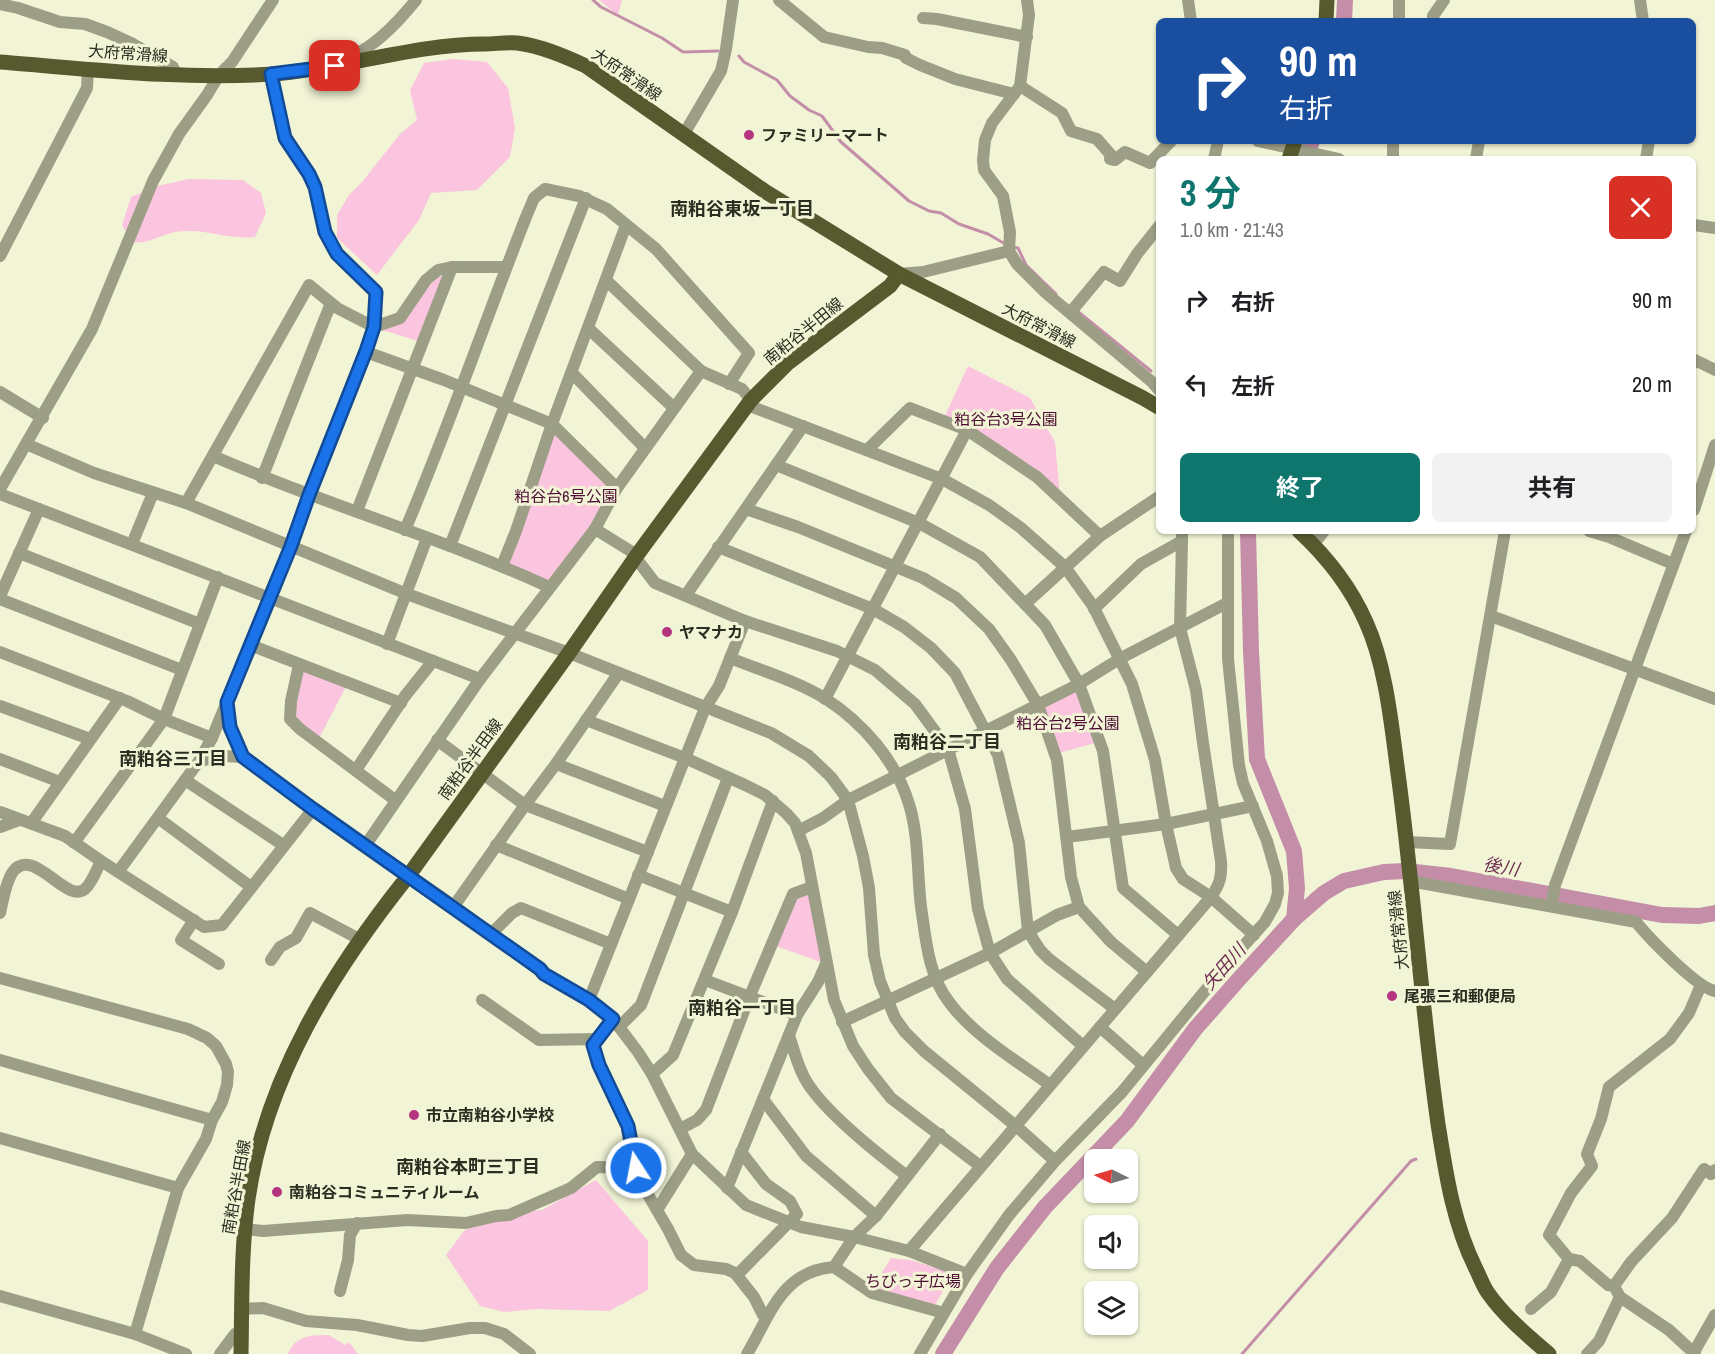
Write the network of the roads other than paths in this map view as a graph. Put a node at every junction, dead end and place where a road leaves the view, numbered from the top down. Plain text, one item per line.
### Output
1 (273, 0) edge
2 (416, 0) edge
3 (733, 0) edge
4 (778, 0) edge
5 (1027, 0) edge
6 (1188, 0) edge
7 (1327, 0) edge
8 (1400, 0) edge
9 (1444, 0) edge
10 (1640, 0) edge
11 (0, 4) edge
12 (1399, 17) edge
13 (923, 18) dead end
14 (1191, 18) edge
15 (1326, 18) edge
16 (1433, 18) edge
17 (1643, 18) edge
18 (1027, 37) junction
19 (0, 62) edge
20 (354, 63) junction
21 (88, 69) junction
22 (271, 74) junction
23 (176, 75) junction
24 (219, 75) junction
25 (1017, 90) junction
26 (684, 135) junction
27 (1168, 144) edge
28 (1271, 144) edge
29 (1293, 149) edge
30 (1157, 156) edge
31 (1321, 156) edge
32 (1156, 157) edge
33 (585, 198) junction
34 (626, 225) junction
35 (1696, 225) edge
36 (1715, 228) edge
37 (1156, 230) edge
38 (1009, 251) junction
39 (0, 256) edge
40 (452, 267) junction
41 (506, 267) junction
42 (899, 274) junction
43 (606, 280) junction
44 (331, 303) junction
45 (1070, 313) junction
46 (374, 327) junction
47 (588, 328) junction
48 (366, 351) junction
49 (1696, 362) edge
50 (413, 369) junction
51 (1715, 370) edge
52 (701, 371) junction
53 (572, 373) junction
54 (729, 384) junction
55 (1156, 386) edge
56 (460, 387) junction
57 (0, 392) edge
58 (1143, 398) junction
59 (749, 403) junction
60 (506, 406) junction
61 (1156, 406) edge
62 (674, 408) junction
63 (43, 418) junction
64 (552, 424) junction
65 (803, 426) junction
66 (967, 430) junction
67 (26, 444) junction
68 (1715, 445) edge
69 (645, 448) junction
70 (868, 449) junction
71 (213, 456) junction
72 (776, 465) junction
73 (262, 477) junction
74 (942, 479) junction
75 (617, 488) junction
76 (0, 489) edge
77 (153, 493) junction
78 (0, 494) edge
79 (309, 495) junction
80 (1156, 499) edge
81 (186, 504) junction
82 (1696, 504) edge
83 (39, 509) junction
84 (746, 509) junction
85 (357, 511) junction
86 (919, 523) junction
87 (595, 529) junction
88 (405, 530) junction
89 (1228, 534) edge
90 (1302, 534) edge
91 (1322, 534) edge
92 (1505, 534) edge
93 (1599, 534) edge
94 (1685, 534) edge
95 (1100, 536) junction
96 (1182, 536) edge
97 (427, 538) junction
98 (132, 544) junction
99 (1314, 545) junction
100 (291, 546) junction
101 (450, 546) junction
102 (718, 547) junction
103 (19, 553) junction
104 (636, 556) junction
105 (1673, 564) junction
106 (502, 566) junction
107 (895, 567) junction
108 (1065, 567) junction
109 (218, 577) junction
110 (549, 587) junction
111 (407, 594) junction
112 (686, 595) junction
113 (0, 598) edge
114 (270, 598) junction
115 (1227, 603) junction
116 (1025, 604) junction
117 (873, 609) junction
118 (1094, 609) junction
119 (1491, 616) junction
120 (745, 621) junction
121 (200, 624) junction
122 (1180, 628) junction
123 (515, 634) junction
124 (387, 644) junction
125 (250, 645) junction
126 (0, 652) edge
127 (569, 653) junction
128 (848, 656) junction
129 (730, 658) junction
130 (1121, 658) junction
131 (433, 662) junction
132 (299, 665) junction
133 (183, 670) junction
134 (1633, 670) junction
135 (618, 674) junction
136 (480, 679) junction
137 (1079, 684) junction
138 (1714, 694) edge
139 (120, 698) junction
140 (825, 699) junction
141 (227, 702) junction
142 (401, 703) junction
143 (1038, 705) junction
144 (0, 706) edge
145 (705, 708) junction
146 (164, 719) junction
147 (586, 720) junction
148 (985, 731) junction
149 (212, 738) junction
150 (90, 739) junction
151 (437, 740) junction
152 (948, 749) junction
153 (243, 757) junction
154 (684, 758) junction
155 (0, 759) edge
156 (199, 761) junction
157 (556, 764) junction
158 (356, 770) junction
159 (482, 772) junction
160 (897, 776) junction
161 (728, 778) junction
162 (185, 780) junction
163 (60, 782) junction
164 (395, 800) junction
165 (848, 800) junction
166 (773, 801) junction
167 (525, 805) junction
168 (666, 806) junction
169 (1253, 806) junction
170 (313, 809) junction
171 (0, 812) edge
172 (1215, 814) junction
173 (158, 818) junction
174 (26, 821) junction
175 (1166, 824) junction
176 (0, 827) edge
177 (798, 831) junction
178 (1114, 831) junction
179 (1067, 837) junction
180 (1407, 842) junction
181 (74, 843) junction
182 (496, 845) junction
183 (283, 846) junction
184 (365, 846) junction
185 (648, 852) junction
186 (101, 861) junction
187 (118, 872) junction
188 (409, 875) junction
189 (638, 875) junction
190 (1410, 881) junction
191 (251, 887) junction
192 (812, 887) junction
193 (683, 893) junction
194 (1211, 897) junction
195 (629, 899) junction
196 (454, 906) junction
197 (1551, 906) junction
198 (1079, 907) junction
199 (732, 912) junction
200 (0, 913) edge
201 (194, 921) junction
202 (1028, 931) junction
203 (491, 934) junction
204 (1178, 935) junction
205 (1254, 935) junction
206 (361, 940) junction
207 (611, 944) junction
208 (990, 953) junction
209 (272, 960) dead end
210 (219, 964) dead end
211 (826, 964) junction
212 (1147, 972) junction
213 (0, 978) edge
214 (936, 978) junction
215 (705, 980) junction
216 (1701, 985) junction
217 (1715, 991) edge
218 (749, 998) junction
219 (482, 1000) dead end
220 (589, 1000) junction
221 (887, 1000) junction
222 (1115, 1009) junction
223 (797, 1015) junction
224 (842, 1022) junction
225 (616, 1023) junction
226 (1100, 1027) junction
227 (789, 1035) junction
228 (598, 1039) junction
229 (1083, 1046) junction
230 (0, 1060) edge
231 (1143, 1065) junction
232 (652, 1074) junction
233 (1050, 1085) junction
234 (763, 1099) junction
235 (212, 1120) junction
236 (1016, 1126) junction
237 (680, 1129) junction
238 (940, 1134) junction
239 (0, 1138) edge
240 (741, 1152) junction
241 (692, 1154) junction
242 (1055, 1161) junction
243 (980, 1166) junction
244 (636, 1168) junction
245 (1714, 1174) edge
246 (907, 1176) junction
247 (178, 1188) junction
248 (727, 1188) junction
249 (657, 1210) junction
250 (876, 1216) junction
251 (357, 1223) junction
252 (791, 1223) junction
253 (245, 1229) junction
254 (854, 1237) junction
255 (909, 1251) junction
256 (1569, 1259) junction
257 (834, 1267) junction
258 (967, 1274) junction
259 (737, 1275) junction
260 (340, 1291) dead end
261 (1617, 1292) junction
262 (0, 1296) edge
263 (241, 1309) junction
264 (1531, 1309) dead end
265 (944, 1313) junction
266 (1715, 1315) edge
267 (767, 1316) junction
268 (241, 1332) junction
269 (135, 1334) junction
270 (1695, 1353) edge
271 (186, 1354) edge
272 (220, 1354) edge
273 (241, 1354) edge
274 (530, 1354) edge
275 (747, 1354) edge
276 (920, 1354) edge
277 (1549, 1354) edge
278 (1587, 1354) edge

1 - 24 street
2 - 20 street
3 - 26 street
4 - 25 street
5 - 18 street
6 - 14 street
7 - 15 main road
8 - 12 street
9 - 16 street
10 - 17 street
11 - 23 street
13 - 18 street
18 - 25 street
19 - 21 main road, 大府常滑線
20 - 22 main road, 大府常滑線
20 - 26 main road, 大府常滑線
21 - 23 main road, 大府常滑線
21 - 39 street
22 - 24 main road, 大府常滑線
22 - 46 street
23 - 24 main road, 大府常滑線
24 - 63 street
25 - 32 street
25 - 38 street
26 - 42 main road, 大府常滑線
27 - 30 street
28 - 29 street
29 - 31 street
33 - 34 street
33 - 41 street
33 - 60 street
34 - 43 street
34 - 54 street
35 - 36 street
37 - 45 street
38 - 42 street
38 - 45 street
40 - 41 street
40 - 46 street
40 - 50 street
41 - 56 street
42 - 58 main road, 大府常滑線
42 - 59 main road, 南粕谷半田線
43 - 47 street
43 - 52 street
44 - 46 street
44 - 71 street
44 - 73 street
45 - 55 street
46 - 48 street
47 - 53 street
47 - 62 street
48 - 50 street
48 - 79 street
49 - 51 street
50 - 56 street
50 - 85 street
52 - 54 street
52 - 62 street
53 - 64 street
53 - 69 street
54 - 59 street
55 - 58 street
56 - 60 street
56 - 88 street
57 - 63 street
58 - 61 main road, 大府常滑線
59 - 65 street
59 - 104 main road, 南粕谷半田線
60 - 64 street
60 - 101 street
62 - 69 street
63 - 67 street
64 - 75 street
64 - 106 street
65 - 70 street
65 - 72 street
66 - 70 street
66 - 74 street
66 - 95 street
67 - 76 street
67 - 77 street
68 - 82 street
69 - 75 street
70 - 74 street
71 - 73 street
71 - 81 street
72 - 84 street
72 - 86 street
73 - 79 street
74 - 86 street
74 - 108 street
75 - 87 street
77 - 81 street
77 - 98 street
78 - 83 street
79 - 85 street
79 - 100 street
80 - 95 street
81 - 100 street
83 - 98 street
83 - 103 street
84 - 102 street
84 - 107 street
85 - 88 street
86 - 107 street
86 - 116 street
87 - 104 street
87 - 110 street
88 - 97 street
89 - 115 street
90 - 99 main road, 大府常滑線
91 - 99 street
92 - 119 street
93 - 105 street
94 - 105 street
95 - 108 street
96 - 118 street
96 - 122 street
97 - 101 street
97 - 111 street
98 - 109 street
99 - 180 main road, 大府常滑線
100 - 111 street
100 - 114 street
101 - 106 street
102 - 112 street
102 - 117 street
103 - 113 street
103 - 121 street
104 - 112 street
104 - 127 main road, 南粕谷半田線
105 - 134 street
106 - 110 street
107 - 117 street
107 - 143 street
108 - 116 street
108 - 118 street
109 - 114 street
109 - 121 street
110 - 123 street
111 - 123 street
111 - 124 street
112 - 120 street
113 - 133 street
114 - 124 street
114 - 125 street
115 - 122 street
115 - 169 street
116 - 137 street
117 - 128 street
117 - 148 street
118 - 130 street
119 - 134 street
119 - 180 street
120 - 128 street
120 - 129 street
121 - 133 street
122 - 130 street
122 - 172 street
123 - 127 street
123 - 136 street
124 - 131 street
125 - 132 street
125 - 141 street
126 - 139 street
127 - 135 street
127 - 159 main road, 南粕谷半田線
128 - 140 street
128 - 152 street
129 - 140 street
129 - 145 street
130 - 137 street
130 - 175 street
131 - 136 street
131 - 142 street
132 - 142 street
132 - 158 street
133 - 146 street
134 - 138 street
134 - 197 street
135 - 145 street
135 - 147 street
136 - 151 street
137 - 143 street
137 - 178 street
139 - 146 street
139 - 150 street
140 - 160 street
141 - 149 street
141 - 153 street
142 - 158 street
143 - 148 street
143 - 179 street
144 - 150 street
145 - 154 street
145 - 165 street
146 - 149 street
146 - 181 street
147 - 154 street
147 - 157 street
148 - 152 street
148 - 202 street
149 - 156 street
150 - 163 street
151 - 159 street
151 - 164 street
152 - 160 street
152 - 208 street
153 - 156 street
153 - 170 street
154 - 161 street
154 - 168 street
155 - 163 street
156 - 162 street
157 - 167 street
157 - 168 street
158 - 164 street
159 - 167 street
159 - 188 main road, 南粕谷半田線
160 - 165 street
160 - 214 street
161 - 166 street
161 - 193 street
162 - 173 street
162 - 183 street
163 - 174 street
164 - 184 street
165 - 177 street
165 - 221 street
166 - 177 street
166 - 199 street
167 - 182 street
167 - 185 street
168 - 185 street
169 - 172 street
169 - 205 street
170 - 183 street
170 - 184 street
171 - 174 street
172 - 175 street
172 - 194 street
173 - 187 street
173 - 191 street
174 - 176 street
174 - 181 street
175 - 178 street
175 - 194 street
177 - 192 street
178 - 179 street
178 - 204 street
179 - 198 street
180 - 190 main road, 大府常滑線
181 - 186 street
182 - 195 street
182 - 196 street
183 - 191 street
184 - 188 street
185 - 189 street
186 - 187 street
186 - 200 street
187 - 201 street
188 - 196 street
188 - 206 main road, 南粕谷半田線
189 - 193 street
189 - 195 street
190 - 197 street
190 - 277 main road, 大府常滑線
191 - 201 street
192 - 211 street
192 - 218 street
193 - 199 street
193 - 225 street
194 - 204 street
194 - 205 street
195 - 207 street
196 - 203 street
197 - 216 street
198 - 202 street
198 - 212 street
199 - 215 street
201 - 210 street
202 - 208 street
202 - 222 street
203 - 207 street
203 - 220 street
204 - 212 street
205 - 231 street
206 - 209 street
206 - 253 main road, 南粕谷半田線
207 - 220 street
208 - 214 street
208 - 229 street
211 - 223 street
211 - 224 street
212 - 222 street
213 - 235 street
214 - 221 street
214 - 233 street
215 - 218 street
215 - 232 street
216 - 217 street
216 - 256 street
218 - 223 street
218 - 237 street
219 - 228 street
220 - 225 street
221 - 224 street
221 - 236 street
222 - 226 street
223 - 227 street
224 - 238 street
225 - 228 street
225 - 232 street
226 - 229 street
226 - 231 street
227 - 234 street
227 - 246 street
228 - 244 street
229 - 233 street
230 - 235 street
231 - 242 street
232 - 237 street
233 - 236 street
234 - 240 street
234 - 250 street
235 - 247 street
236 - 242 street
236 - 243 street
237 - 241 street
238 - 243 street
238 - 246 street
239 - 247 street
240 - 248 street
240 - 252 street
241 - 248 street
241 - 249 street
242 - 258 street
243 - 255 street
244 - 249 street
244 - 251 street
245 - 261 street
246 - 250 street
247 - 269 street
248 - 252 street
249 - 259 street
250 - 254 street
251 - 253 street
251 - 260 street
252 - 254 street
252 - 259 street
253 - 263 main road, 南粕谷半田線
254 - 255 street
254 - 257 street
255 - 258 street
256 - 261 street
256 - 264 street
257 - 265 street
257 - 267 street
258 - 265 street
259 - 267 street
261 - 270 street
261 - 278 street
262 - 269 street
263 - 268 main road, 南粕谷半田線
263 - 274 street
265 - 276 street
266 - 270 street
267 - 275 street
268 - 272 street
268 - 273 main road, 南粕谷半田線
269 - 271 street

